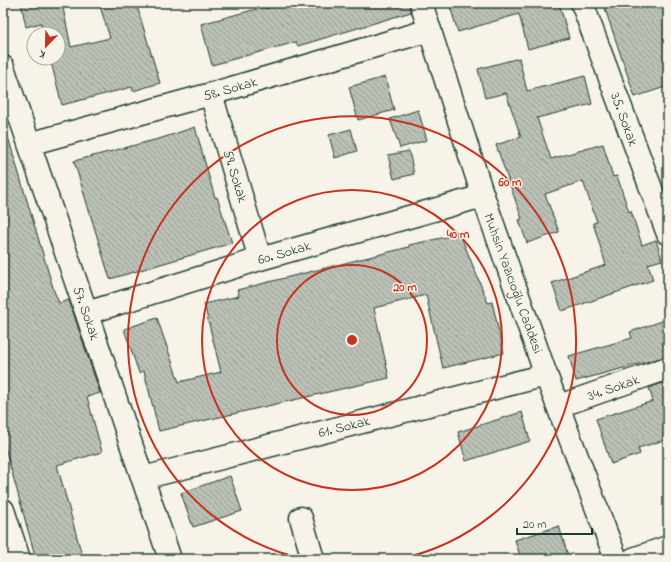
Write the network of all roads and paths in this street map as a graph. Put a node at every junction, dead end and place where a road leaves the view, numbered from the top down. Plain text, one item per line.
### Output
1 (421, 3) edge
2 (582, 3) edge
3 (430, 30) junction
4 (3, 67) edge
5 (211, 94) junction
6 (29, 144) junction
7 (483, 196) junction
8 (668, 234) edge
9 (260, 259) junction
10 (86, 313) junction
11 (668, 368) edge
12 (546, 375) junction
13 (559, 406) junction
14 (142, 478) junction
15 (4, 518) edge
16 (301, 518) dead end
17 (668, 547) edge
18 (19, 559) edge
19 (170, 559) edge
20 (312, 559) edge
21 (616, 559) edge
22 (633, 559) edge

1 - 3 street, Muhsin Yazıcıoğlu Caddesi
2 - 8 street, 35. Sokak
3 - 5 street, 58. Sokak
3 - 7 street, Muhsin Yazıcıoğlu Caddesi
4 - 6 street, 57. Sokak
5 - 6 street, 58. Sokak
5 - 9 street, 59. Sokak
6 - 10 street, 57. Sokak
7 - 9 street, 60. Sokak
7 - 12 street, Muhsin Yazıcıoğlu Caddesi
9 - 10 street, 60. Sokak
10 - 14 street, 57. Sokak
11 - 13 street, 34. Sokak
12 - 13 street, Muhsin Yazıcıoğlu Caddesi
12 - 14 street, 61. Sokak
13 - 21 street, Muhsin Yazıcıoğlu Caddesi
14 - 19 street, 57. Sokak
15 - 18 street
16 - 20 street
17 - 22 street

